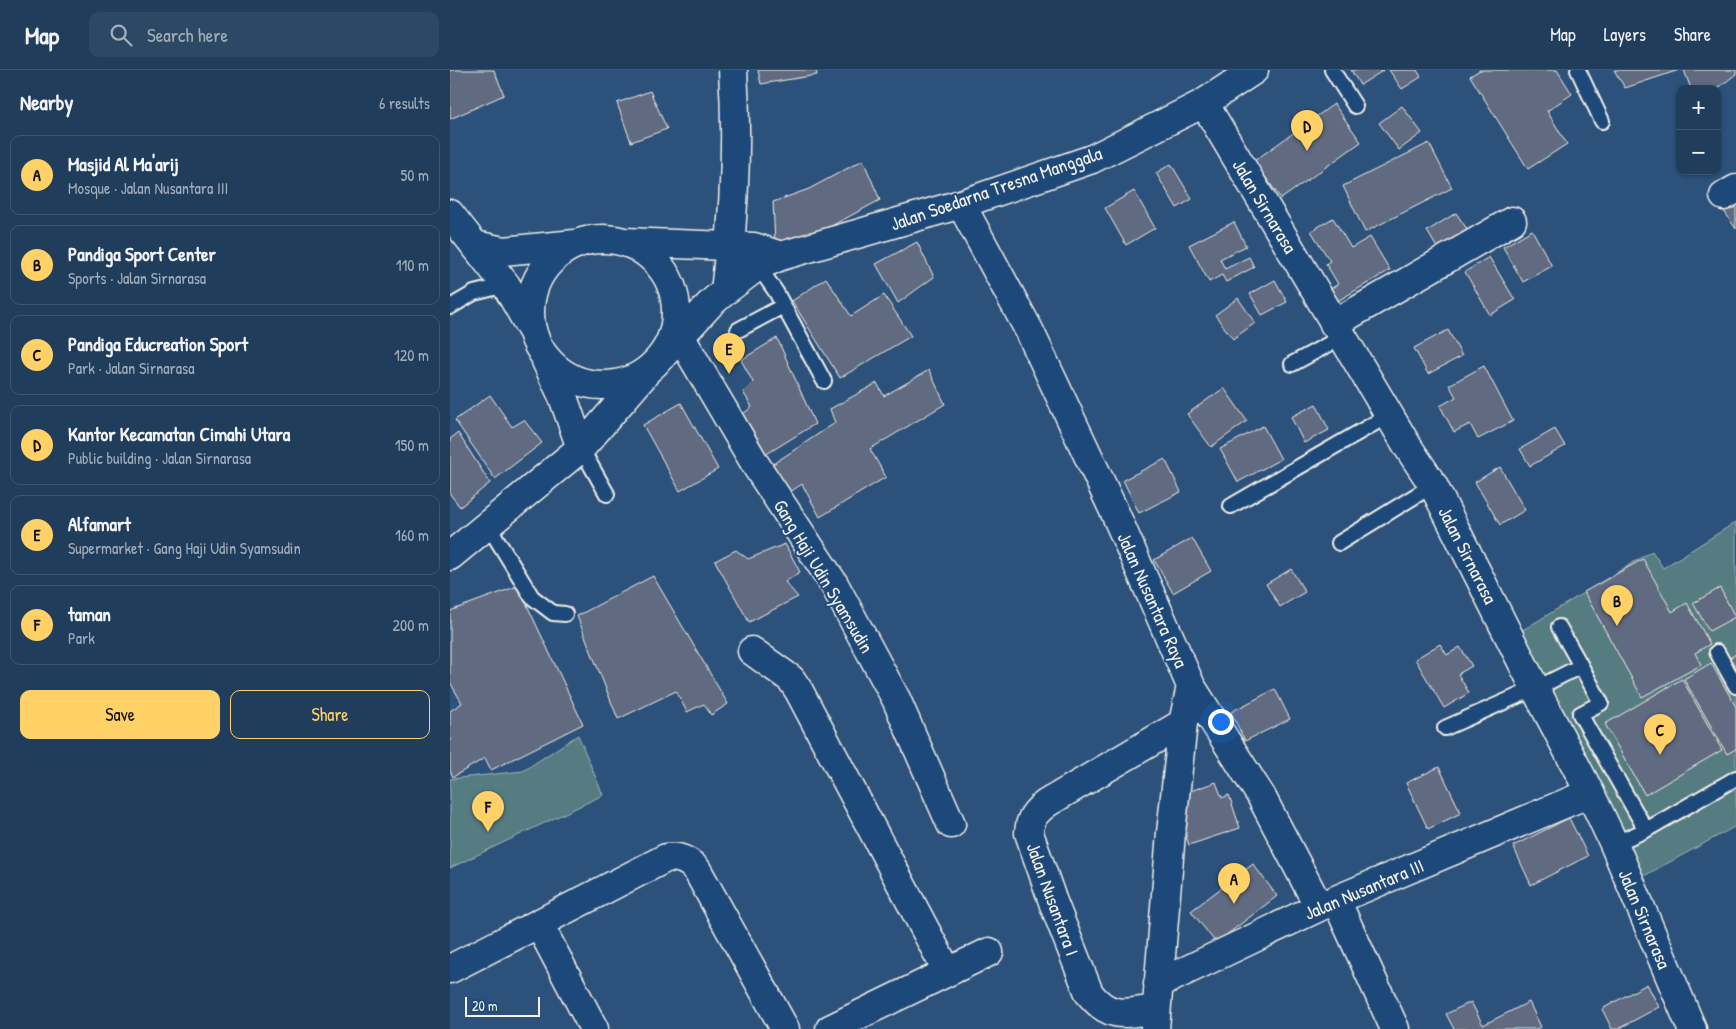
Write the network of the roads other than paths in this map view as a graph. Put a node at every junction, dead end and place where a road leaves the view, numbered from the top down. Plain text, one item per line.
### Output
1 (733, 70) edge
2 (1254, 70) edge
3 (1332, 70) edge
4 (1578, 70) edge
5 (1204, 103) junction
6 (1355, 106) dead end
7 (1602, 122) dead end
8 (961, 204) junction
9 (450, 214) edge
10 (1512, 221) dead end
11 (621, 241) junction
12 (462, 243) edge
13 (578, 244) junction
14 (730, 246) junction
15 (770, 261) junction
16 (506, 285) junction
17 (725, 291) junction
18 (450, 306) edge
19 (783, 306) junction
20 (738, 330) dead end
21 (1338, 330) junction
22 (680, 336) junction
23 (536, 340) junction
24 (657, 361) junction
25 (1292, 364) dead end
26 (824, 380) dead end
27 (1389, 415) junction
28 (581, 448) junction
29 (1433, 485) junction
30 (606, 494) dead end
31 (1231, 506) dead end
32 (488, 525) junction
33 (1339, 543) dead end
34 (450, 556) edge
35 (565, 614) dead end
36 (1559, 627) dead end
37 (752, 651) dead end
38 (1717, 652) dead end
39 (1581, 666) junction
40 (1190, 686) junction
41 (1736, 686) edge
42 (1535, 688) junction
43 (1183, 723) junction
44 (1445, 728) dead end
45 (1736, 778) edge
46 (1581, 797) junction
47 (951, 824) dead end
48 (1646, 830) junction
49 (1614, 844) junction
50 (1328, 904) junction
51 (539, 924) junction
52 (989, 952) dead end
53 (450, 968) edge
54 (947, 971) junction
55 (1157, 1007) edge
56 (594, 1029) edge
57 (785, 1029) edge
58 (830, 1029) edge
59 (1395, 1029) edge
60 (1692, 1029) edge

1 - 14 street
2 - 5 street, Jalan Soedarna Tresna Manggala
3 - 6 lane
4 - 7 lane
5 - 8 street, Jalan Soedarna Tresna Manggala
5 - 21 street, Jalan Sirnarasa
8 - 15 street, Jalan Soedarna Tresna Manggala
8 - 40 street, Jalan Nusantara Raya
9 - 12 street
10 - 21 street
11 - 13 street
11 - 14 street
11 - 24 street
12 - 13 street
12 - 16 street
13 - 23 street
14 - 15 street
14 - 17 street
15 - 17 street, Jalan Soedarna Tresna Manggala
15 - 19 lane
16 - 18 lane
16 - 23 street
17 - 22 street, Jalan Soedarna Tresna Manggala
19 - 20 lane
19 - 26 lane
21 - 25 lane
21 - 27 street, Jalan Sirnarasa
22 - 24 street, Jalan Soedarna Tresna Manggala
22 - 47 street, Gang Haji Udin Syamsudin
23 - 24 street
23 - 28 street
24 - 28 street
27 - 29 street, Jalan Sirnarasa
27 - 31 lane
28 - 30 lane
28 - 32 street
29 - 33 lane
29 - 42 street, Jalan Sirnarasa
32 - 34 street
32 - 35 lane
36 - 39 lane
37 - 54 street
38 - 41 lane
39 - 42 lane
39 - 48 lane
40 - 43 street, Jalan Nusantara Raya
40 - 50 street
42 - 44 lane
42 - 46 street, Jalan Sirnarasa
43 - 55 street, Jalan Nusantara Raya
43 - 55 street, Jalan Nusantara I
45 - 48 lane
46 - 49 street, Jalan Sirnarasa
46 - 50 street, Jalan Nusantara III
48 - 49 lane
49 - 60 street, Jalan Sirnarasa
50 - 55 street, Jalan Nusantara III
50 - 59 street
51 - 53 street
51 - 56 street
51 - 57 street
52 - 54 street
54 - 58 street

